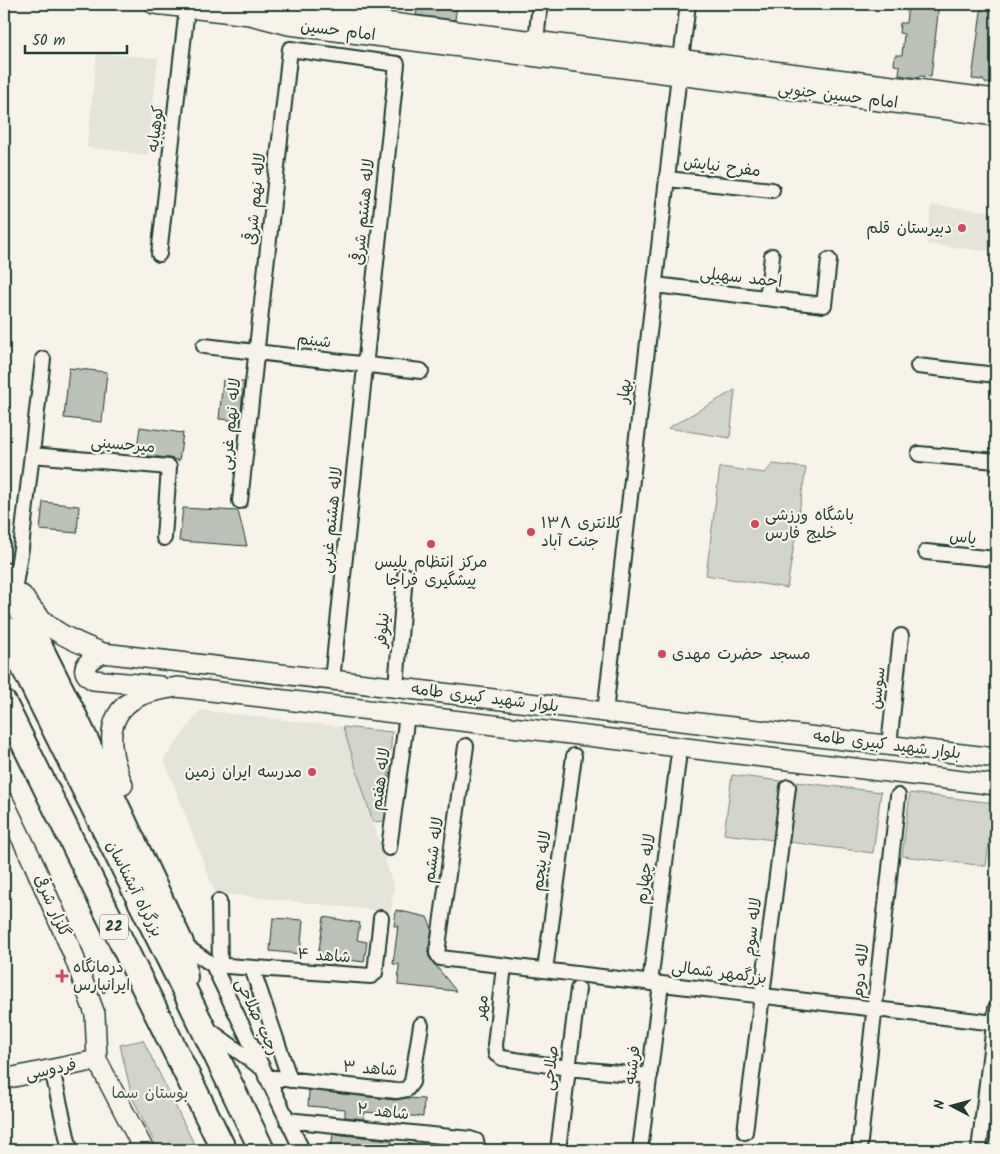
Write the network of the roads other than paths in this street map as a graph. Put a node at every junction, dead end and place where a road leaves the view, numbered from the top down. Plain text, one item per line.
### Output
1 (154, 4) edge
2 (540, 4) edge
3 (688, 4) edge
4 (187, 8) junction
5 (251, 9) edge
6 (535, 49) junction
7 (290, 50) joint
8 (680, 67) junction
9 (996, 99) edge
10 (996, 116) edge
11 (667, 178) junction
12 (772, 190) dead end
13 (159, 254) dead end
14 (772, 256) dead end
15 (829, 260) dead end
16 (655, 285) junction
17 (768, 298) junction
18 (204, 346) dead end
19 (256, 352) junction
20 (43, 359) dead end
21 (366, 364) junction
22 (918, 366) dead end
23 (421, 371) dead end
24 (996, 375) edge
25 (919, 454) dead end
26 (32, 456) junction
27 (996, 461) edge
28 (240, 501) dead end
29 (164, 538) dead end
30 (926, 552) dead end
31 (996, 559) edge
32 (405, 575) dead end
33 (8, 578) edge
34 (4, 628) edge
35 (901, 636) dead end
36 (103, 653) junction
37 (332, 680) junction
38 (177, 687) junction
39 (396, 687) junction
40 (4, 703) edge
41 (604, 712) junction
42 (407, 715) junction
43 (889, 745) junction
44 (466, 746) dead end
45 (958, 754) junction
46 (574, 756) dead end
47 (996, 758) edge
48 (678, 760) dead end
49 (956, 780) junction
50 (123, 785) joint
51 (996, 785) edge
52 (788, 786) dead end
53 (898, 796) dead end
54 (4, 802) edge
55 (389, 848) dead end
56 (219, 901) dead end
57 (381, 918) dead end
58 (151, 923) junction
59 (181, 943) junction
60 (440, 958) joint
61 (217, 966) junction
62 (504, 966) junction
63 (252, 968) junction
64 (545, 970) junction
65 (655, 983) junction
66 (578, 989) dead end
67 (187, 995) junction
68 (762, 996) junction
69 (875, 1009) junction
70 (996, 1013) edge
71 (201, 1024) junction
72 (421, 1025) dead end
73 (97, 1060) junction
74 (568, 1068) junction
75 (52, 1069) junction
76 (264, 1073) junction
77 (650, 1076) junction
78 (4, 1079) edge
79 (290, 1080) junction
80 (287, 1120) junction
81 (745, 1132) dead end
82 (477, 1146) edge
83 (70, 1150) edge
84 (144, 1150) edge
85 (224, 1150) edge
86 (262, 1150) edge
87 (302, 1150) edge
88 (558, 1150) edge
89 (640, 1150) edge
90 (859, 1150) edge
91 (979, 1150) edge

1 - 4 main road, امام حسین
2 - 6 street
3 - 8 street, بهار
4 - 5 main road, امام حسین
4 - 13 street, کوهپایه
5 - 6 main road, امام حسین
6 - 8 main road, امام حسین
7 - 19 street, لاله نهم شرقی
7 - 21 street, لاله هشتم شرقی
8 - 9 main road, امام حسین جنوبی
8 - 10 main road, امام حسین جنوبی
8 - 11 street, بهار
11 - 12 street, مفرح نیایش
11 - 16 street, بهار
14 - 17 street
15 - 17 street, احمد سهیلی
16 - 17 street, احمد سهیلی
16 - 41 street, بهار
18 - 19 street, شبنم
19 - 21 street, شبنم
19 - 28 street, لاله نهم غربی
20 - 26 street
21 - 23 street, شبنم
21 - 37 street, لاله هشتم غربی
22 - 24 street
25 - 27 street
26 - 29 street, میرحسینی
26 - 33 street
30 - 31 street, یاس
32 - 39 street, نیلوفر
33 - 36 main road, بلوار شهید کبیری طامه
33 - 59 highway
34 - 58 highway, بزرگراه آبشناسان / 22
35 - 43 street, سوسن
36 - 37 main road, بلوار شهید کبیری طامه
36 - 38 main road
37 - 39 main road, بلوار شهید کبیری طامه
38 - 42 main road, بلوار شهید کبیری طامه
38 - 50 main road, بلوار شهید کبیری طامه
39 - 41 main road, بلوار شهید کبیری طامه
40 - 85 highway, 22
41 - 43 main road, بلوار شهید کبیری طامه
42 - 49 main road, بلوار شهید کبیری طامه
42 - 55 street, لاله هفتم
43 - 45 main road, بلوار شهید کبیری طامه
44 - 60 street, لاله ششم
45 - 47 main road, بلوار شهید کبیری طامه
45 - 49 main road
46 - 64 street, لاله پنجم
48 - 65 street, لاله چهارم
49 - 51 main road, بلوار شهید کبیری طامه
50 - 59 highway
52 - 68 street, لاله سوم
53 - 69 street, لاله دوم
54 - 73 main road, گلزار شرقی
56 - 61 street
57 - 63 street, شاهد ۴
58 - 59 street
58 - 67 highway, بزرگراه آبشناسان / 22
59 - 61 street
59 - 67 highway
60 - 62 street, بزرگمهر شمالی
61 - 63 street, شاهد ۴
61 - 76 street, رجب صلاحی
62 - 64 street, بزرگمهر شمالی
62 - 74 street, مهر
63 - 79 street
64 - 65 street, بزرگمهر شمالی
65 - 68 street, بزرگمهر شمالی
65 - 77 street, فرشته
66 - 74 street, صلاحی
67 - 71 highway, بزرگراه آبشناسان / 22
68 - 69 street, بزرگمهر شمالی
68 - 81 street, لاله سوم
69 - 70 street, بزرگمهر شمالی
69 - 90 street, لاله دوم
70 - 91 street
71 - 76 street
71 - 86 highway, بزرگراه آبشناسان / 22
72 - 79 street, شاهد ۳
73 - 75 main road, فردوسی
73 - 84 main road, گلزار شرقی
74 - 77 street
74 - 88 street, صلاحی
75 - 78 main road, فردوسی
75 - 83 street
76 - 79 street, شاهد ۳
76 - 80 street, رجب صلاحی
77 - 89 street, فرشته
80 - 82 street, شاهد ۲
80 - 87 street, رجب صلاحی

